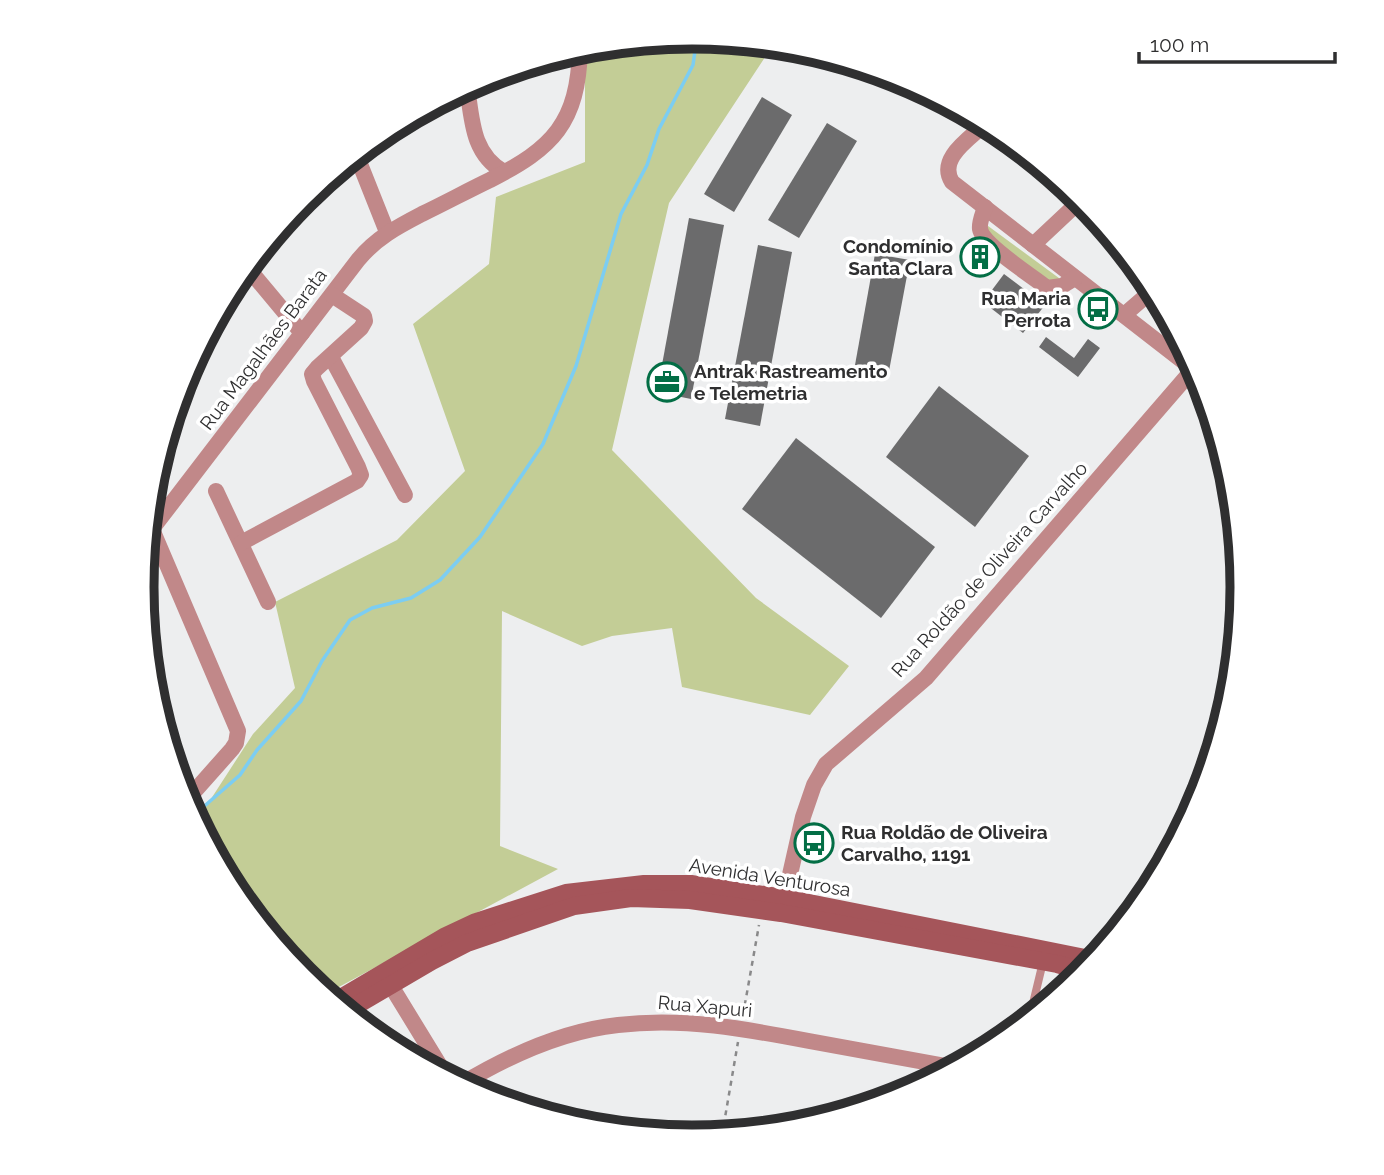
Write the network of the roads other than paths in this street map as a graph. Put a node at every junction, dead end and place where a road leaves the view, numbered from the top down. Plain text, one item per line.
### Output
1 (580, 61) edge
2 (469, 98) edge
3 (977, 131) edge
4 (360, 164) edge
5 (504, 172) junction
6 (985, 207) junction
7 (1073, 207) edge
8 (387, 232) junction
9 (1033, 245) junction
10 (254, 275) edge
11 (1076, 278) junction
12 (332, 295) junction
13 (1145, 297) edge
14 (1124, 315) junction
15 (302, 333) junction
16 (331, 356) junction
17 (1178, 356) edge
18 (1187, 376) edge
19 (216, 491) dead end
20 (405, 495) dead end
21 (158, 514) edge
22 (156, 539) edge
23 (241, 543) junction
24 (268, 602) dead end
25 (193, 792) edge
26 (783, 906) junction
27 (1083, 958) edge
28 (1043, 962) junction
29 (1072, 969) edge
30 (387, 979) junction
31 (344, 998) edge
32 (1033, 1004) edge
33 (353, 1006) edge
34 (437, 1061) edge
35 (940, 1065) edge
36 (471, 1078) edge

1 - 5 street, Rua Magalhães Barata
2 - 5 street
3 - 6 street
4 - 8 street
5 - 8 street, Rua Magalhães Barata
6 - 9 street
6 - 11 street
7 - 9 street
8 - 12 street, Rua Magalhães Barata
9 - 11 street
10 - 15 street
11 - 14 street
12 - 15 street, Rua Magalhães Barata
12 - 16 street
13 - 14 street
14 - 17 street
15 - 21 street, Rua Magalhães Barata
16 - 20 street
16 - 23 street
18 - 26 street, Rua Roldão de Oliveira Carvalho
19 - 23 street
22 - 25 street
23 - 24 street
26 - 27 street, Avenida Venturosa
26 - 28 street, Avenida Venturosa
26 - 30 street, Avenida Venturosa
28 - 29 street, Avenida Venturosa
28 - 32 lane
30 - 31 street, Avenida Venturosa
30 - 33 street, Avenida Venturosa
30 - 34 street
35 - 36 street, Rua Xapuri

